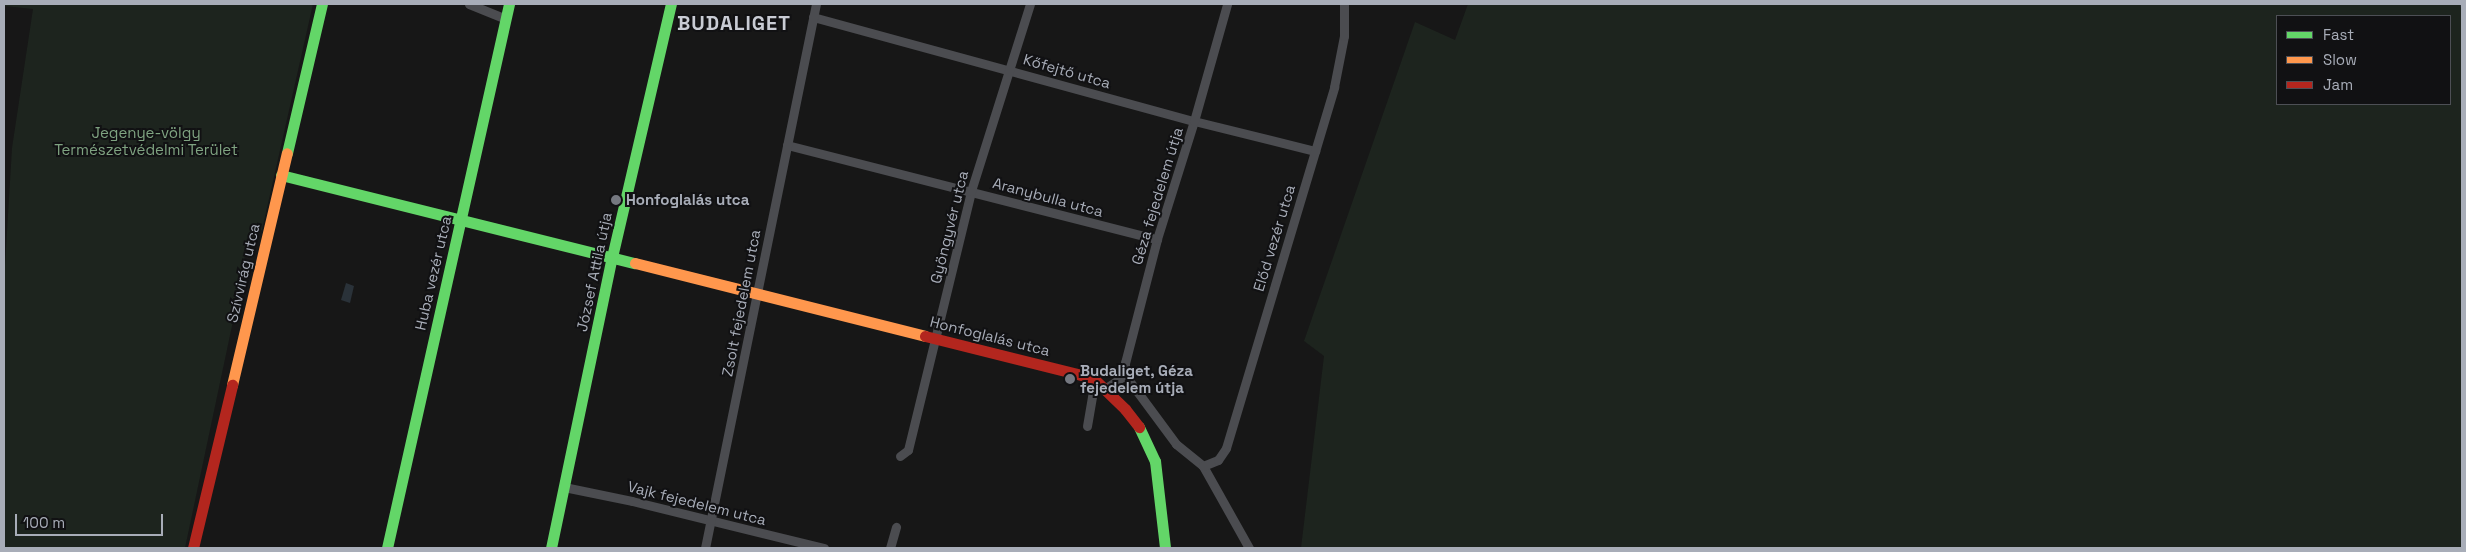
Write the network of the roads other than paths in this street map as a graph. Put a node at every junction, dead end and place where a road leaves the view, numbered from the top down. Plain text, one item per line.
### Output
1 (322, 4) edge
2 (469, 4) edge
3 (509, 4) edge
4 (671, 4) edge
5 (816, 4) edge
6 (1030, 4) edge
7 (1227, 4) edge
8 (1344, 4) edge
9 (813, 17) junction
10 (506, 19) junction
11 (1010, 69) junction
12 (1194, 121) junction
13 (786, 145) junction
14 (1315, 151) junction
15 (282, 175) junction
16 (971, 191) junction
17 (459, 221) junction
18 (1156, 239) junction
19 (612, 257) junction
20 (758, 293) junction
21 (935, 337) junction
22 (1124, 375) junction
23 (1095, 379) junction
24 (1106, 388) junction
25 (1087, 426) dead end
26 (900, 456) dead end
27 (1203, 466) junction
28 (564, 487) junction
29 (710, 521) junction
30 (896, 527) dead end
31 (193, 548) edge
32 (387, 548) edge
33 (551, 548) edge
34 (705, 548) edge
35 (824, 548) edge
36 (890, 548) edge
37 (1165, 548) edge
38 (1249, 548) edge

1 - 15 street, Szívvirág utca
2 - 10 street
3 - 10 street, Huba vezér utca
4 - 19 street, József Attila útja
5 - 9 street, Zsolt fejedelem utca
6 - 11 street, Gyöngyvér utca
7 - 12 street, Géza fejedelem útja
8 - 14 street, Előd vezér utca
9 - 11 street, Kőfejtő utca
9 - 13 street, Zsolt fejedelem utca
10 - 17 street, Huba vezér utca
11 - 12 street, Kőfejtő utca
11 - 16 street, Gyöngyvér utca
12 - 14 street, Kőfejtő utca
12 - 18 street, Géza fejedelem útja
13 - 16 street, Aranybulla utca
13 - 20 street, Zsolt fejedelem utca
14 - 27 street, Előd vezér utca
15 - 17 street, Honfoglalás utca
15 - 31 street, Szívvirág utca
16 - 18 street, Aranybulla utca
16 - 21 street, Gyöngyvér utca
17 - 19 street, Honfoglalás utca
17 - 32 street, Huba vezér utca
18 - 22 street, Géza fejedelem útja
19 - 20 street, Honfoglalás utca
19 - 28 street, József Attila útja
20 - 21 street, Honfoglalás utca
20 - 29 street, Zsolt fejedelem utca
21 - 23 street, Honfoglalás utca
21 - 26 street, Gyöngyvér utca
22 - 24 street
22 - 27 street
23 - 24 street, Honfoglalás utca
23 - 25 street
24 - 37 street, Honfoglalás utca
27 - 38 street
28 - 29 street, Vajk fejedelem utca
28 - 33 street, József Attila útja
29 - 34 street, Zsolt fejedelem utca
29 - 35 street, Vajk fejedelem utca
30 - 36 street

